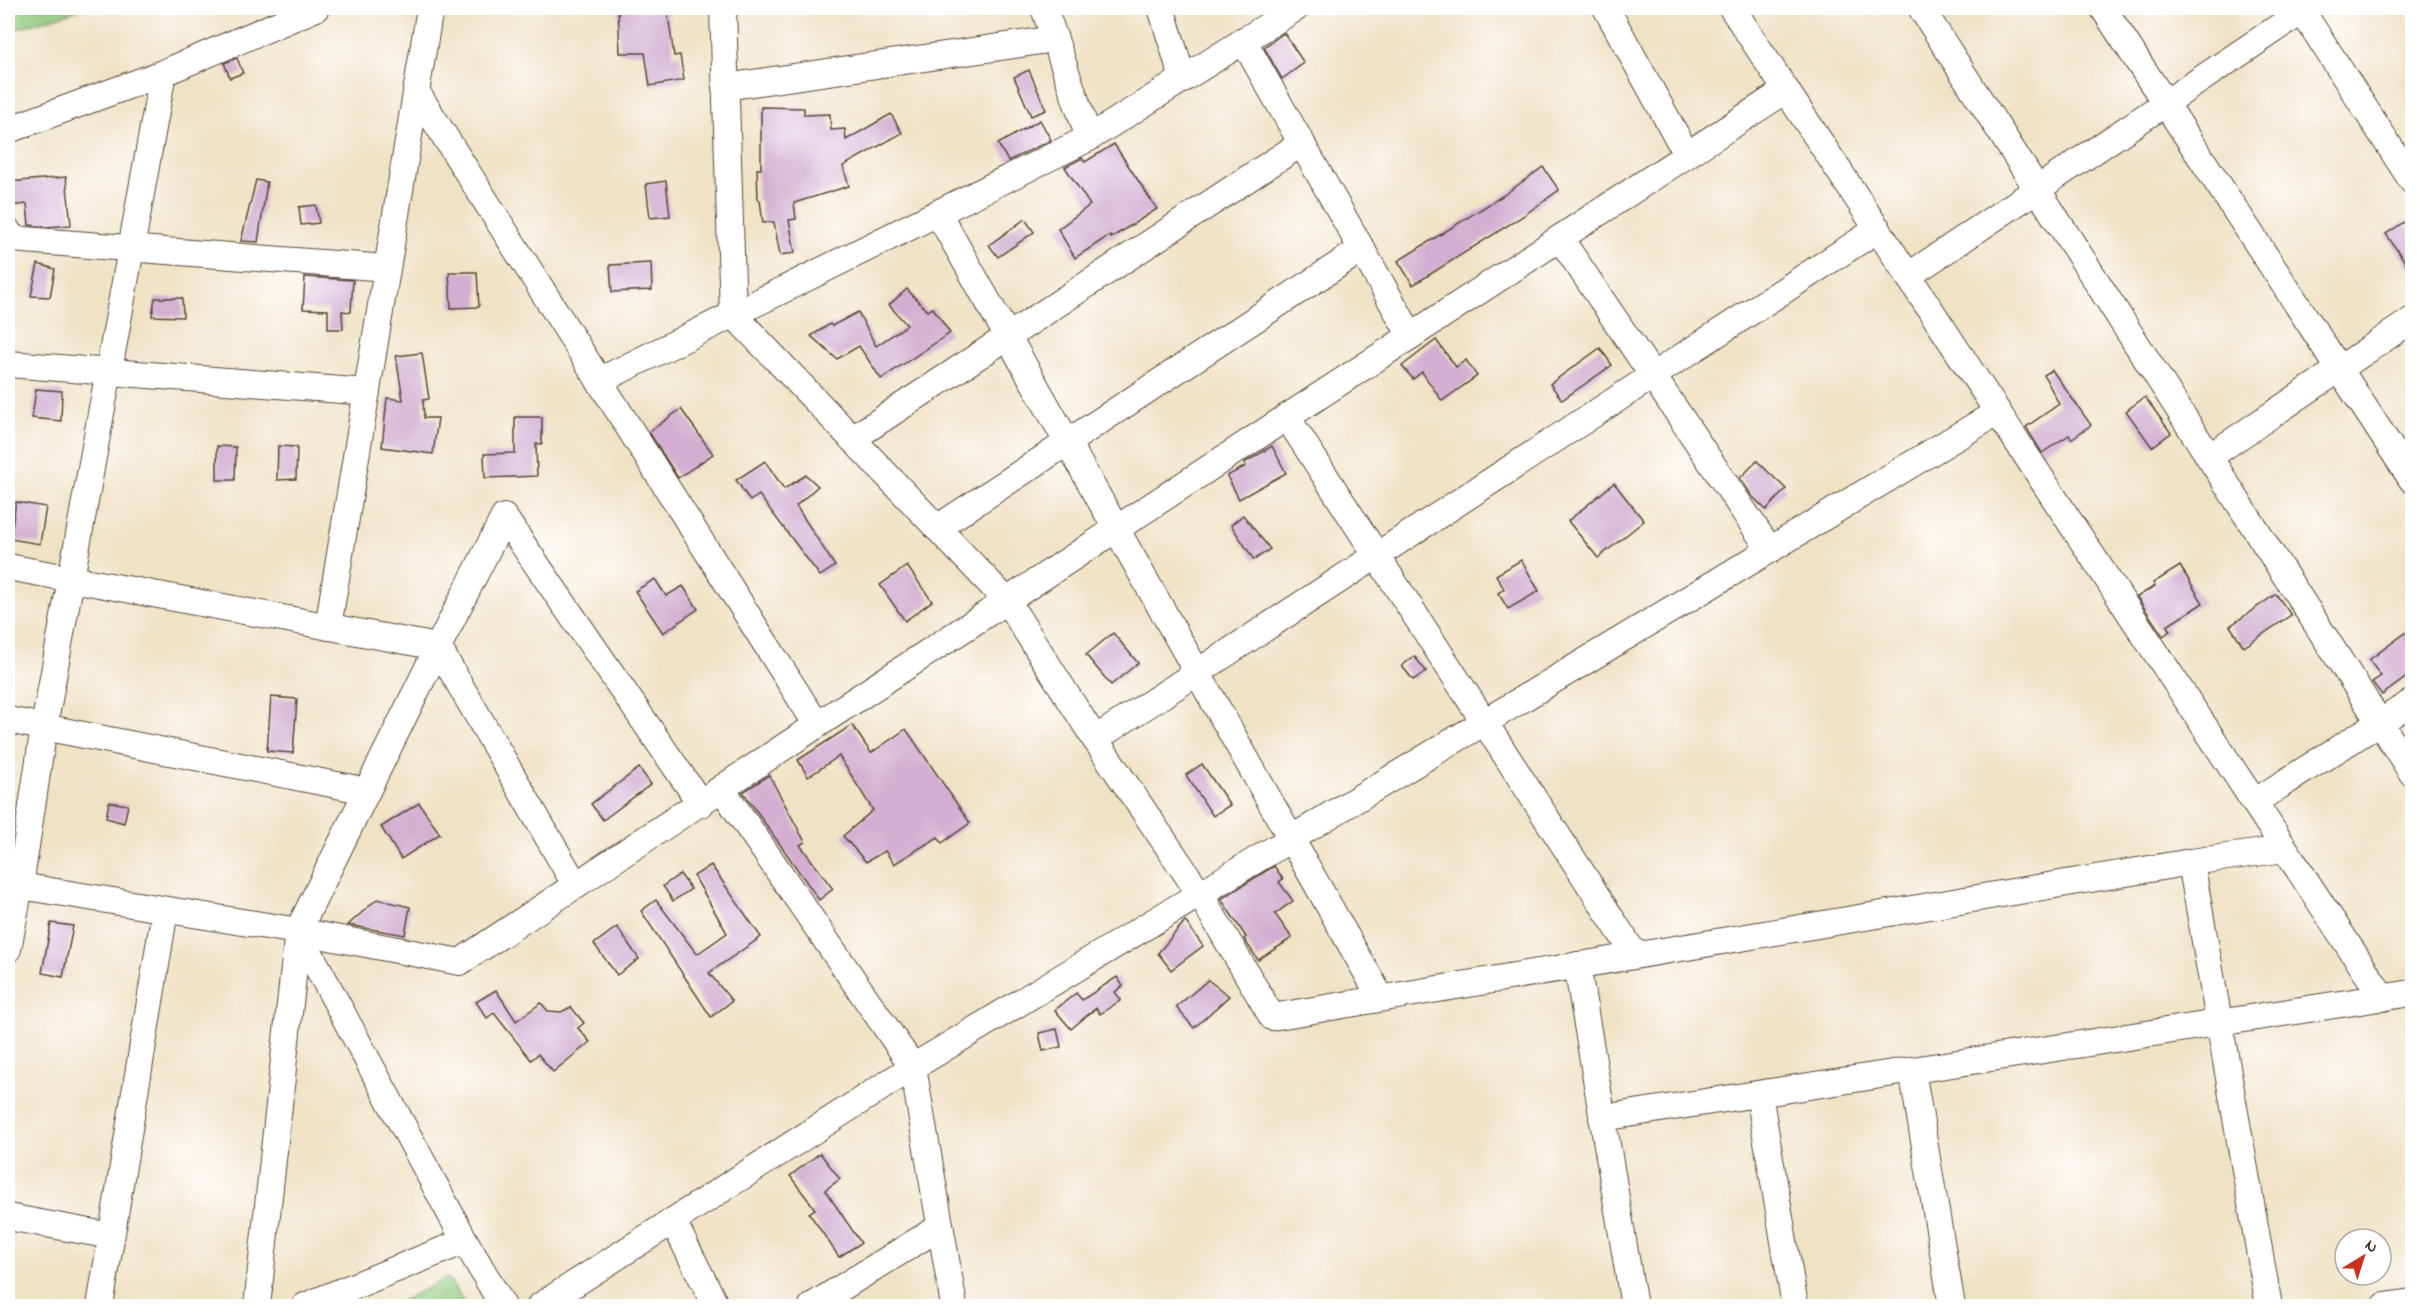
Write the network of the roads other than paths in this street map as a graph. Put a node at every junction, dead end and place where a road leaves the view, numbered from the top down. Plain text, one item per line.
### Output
1 (316, 8) edge
2 (430, 8) edge
3 (723, 8) edge
4 (1044, 8) edge
5 (1161, 8) edge
6 (1606, 8) edge
7 (1921, 8) edge
8 (2103, 8) edge
9 (1290, 9) edge
10 (1737, 9) edge
11 (2303, 9) edge
12 (1055, 39) junction
13 (1243, 40) junction
14 (163, 73) junction
15 (1183, 79) junction
16 (725, 87) junction
17 (1786, 90) junction
18 (416, 91) junction
19 (2165, 103) junction
20 (8, 130) edge
21 (1089, 138) junction
22 (1302, 143) junction
23 (1687, 155) junction
24 (2412, 181) edge
25 (2037, 189) junction
26 (938, 213) junction
27 (1878, 229) junction
28 (8, 231) edge
29 (1560, 238) junction
30 (131, 249) junction
31 (1362, 249) junction
32 (387, 268) junction
33 (1908, 276) junction
34 (733, 314) junction
35 (2412, 320) edge
36 (1008, 336) junction
37 (1411, 336) junction
38 (8, 364) edge
39 (2340, 369) junction
40 (107, 372) junction
41 (1652, 375) junction
42 (599, 381) junction
43 (367, 392) junction
44 (1998, 412) junction
45 (1287, 417) junction
46 (852, 439) junction
47 (1067, 441) junction
48 (2209, 457) junction
49 (2412, 480) edge
50 (937, 528) junction
51 (1116, 529) junction
52 (1770, 550) junction
53 (1376, 555) junction
54 (8, 567) edge
55 (70, 579) junction
56 (1007, 601) junction
57 (328, 627) junction
58 (438, 647) junction
59 (1198, 673) junction
60 (2412, 702) edge
61 (8, 720) edge
62 (1485, 722) junction
63 (2380, 722) junction
64 (817, 725) junction
65 (44, 727) junction
66 (1095, 739) junction
67 (2412, 773) edge
68 (722, 789) junction
69 (367, 791) junction
70 (2254, 802) junction
71 (700, 804) junction
72 (1292, 839) junction
73 (2285, 849) junction
74 (2191, 862) junction
75 (14, 885) edge
76 (576, 886) junction
77 (1200, 894) junction
78 (165, 910) junction
79 (297, 931) junction
80 (8, 950) edge
81 (1635, 955) junction
82 (1577, 965) junction
83 (2412, 993) edge
84 (1381, 998) junction
85 (2383, 998) junction
86 (2219, 1022) junction
87 (913, 1067) junction
88 (1911, 1070) junction
89 (1760, 1094) junction
90 (1602, 1118) junction
91 (8, 1217) edge
92 (673, 1221) junction
93 (940, 1227) junction
94 (111, 1236) junction
95 (465, 1241) junction
96 (2412, 1302) edge
97 (100, 1306) edge
98 (257, 1306) edge
99 (305, 1306) edge
100 (503, 1306) edge
101 (540, 1306) edge
102 (716, 1306) edge
103 (812, 1306) edge
104 (954, 1306) edge
105 (1634, 1306) edge
106 (1796, 1306) edge
107 (1952, 1306) edge
108 (2269, 1306) edge
109 (2385, 1306) edge

1 - 14 street
2 - 18 street
3 - 16 street
4 - 12 street
5 - 15 street
6 - 23 street
7 - 25 street
8 - 19 street
9 - 13 street
10 - 17 street
11 - 19 street
11 - 24 street
12 - 16 street
12 - 21 street
13 - 15 street
13 - 22 street
14 - 20 street
14 - 30 street
15 - 21 street
16 - 34 street
17 - 23 street
17 - 27 street
18 - 32 street
18 - 42 street
19 - 25 street
19 - 39 street
21 - 26 street
22 - 31 street
22 - 36 street
23 - 29 street
25 - 33 street
25 - 48 street
26 - 34 street
26 - 36 street
27 - 33 street
27 - 41 street
28 - 30 street
29 - 37 street
29 - 41 street
30 - 32 street
30 - 40 street
31 - 37 street
31 - 47 street
32 - 43 street
33 - 44 street
34 - 42 street
34 - 46 street
35 - 39 street
36 - 46 street
36 - 47 street
37 - 45 street
38 - 40 street
39 - 48 street
39 - 49 street
40 - 43 street
40 - 55 street
41 - 52 street
41 - 53 street
42 - 64 street
43 - 57 street
44 - 52 street
44 - 70 street
45 - 51 street
45 - 53 street
46 - 50 street
47 - 50 street
47 - 51 street
48 - 63 street
50 - 56 street
51 - 56 street
51 - 59 street
52 - 62 street
53 - 59 street
53 - 62 street
54 - 55 street
55 - 57 street
55 - 65 street
56 - 64 street
56 - 66 street
57 - 58 street
58 - 69 street
58 - 71 street
58 - 76 street
59 - 66 street
59 - 72 street
60 - 63 street
61 - 65 street
62 - 72 street
62 - 81 street
63 - 67 street
63 - 70 street
64 - 68 street
65 - 69 street
65 - 75 street
66 - 77 street
68 - 71 street
68 - 87 street
69 - 79 street
70 - 73 street
71 - 76 street
72 - 77 street
72 - 84 street
73 - 74 street
73 - 85 street
74 - 81 street
74 - 86 street
75 - 78 street
75 - 80 street
76 - 79 street
77 - 84 street
77 - 87 street
78 - 79 street
78 - 94 street
79 - 95 street
79 - 98 street
81 - 82 street
82 - 84 street
82 - 90 street
83 - 85 street
85 - 86 street
86 - 88 street
86 - 108 street
87 - 92 street
87 - 93 street
88 - 89 street
88 - 107 street
89 - 90 street
89 - 106 street
90 - 105 street
91 - 94 street
92 - 101 street
92 - 102 street
93 - 103 street
93 - 104 street
94 - 97 street
95 - 99 street
95 - 100 street
96 - 109 street

